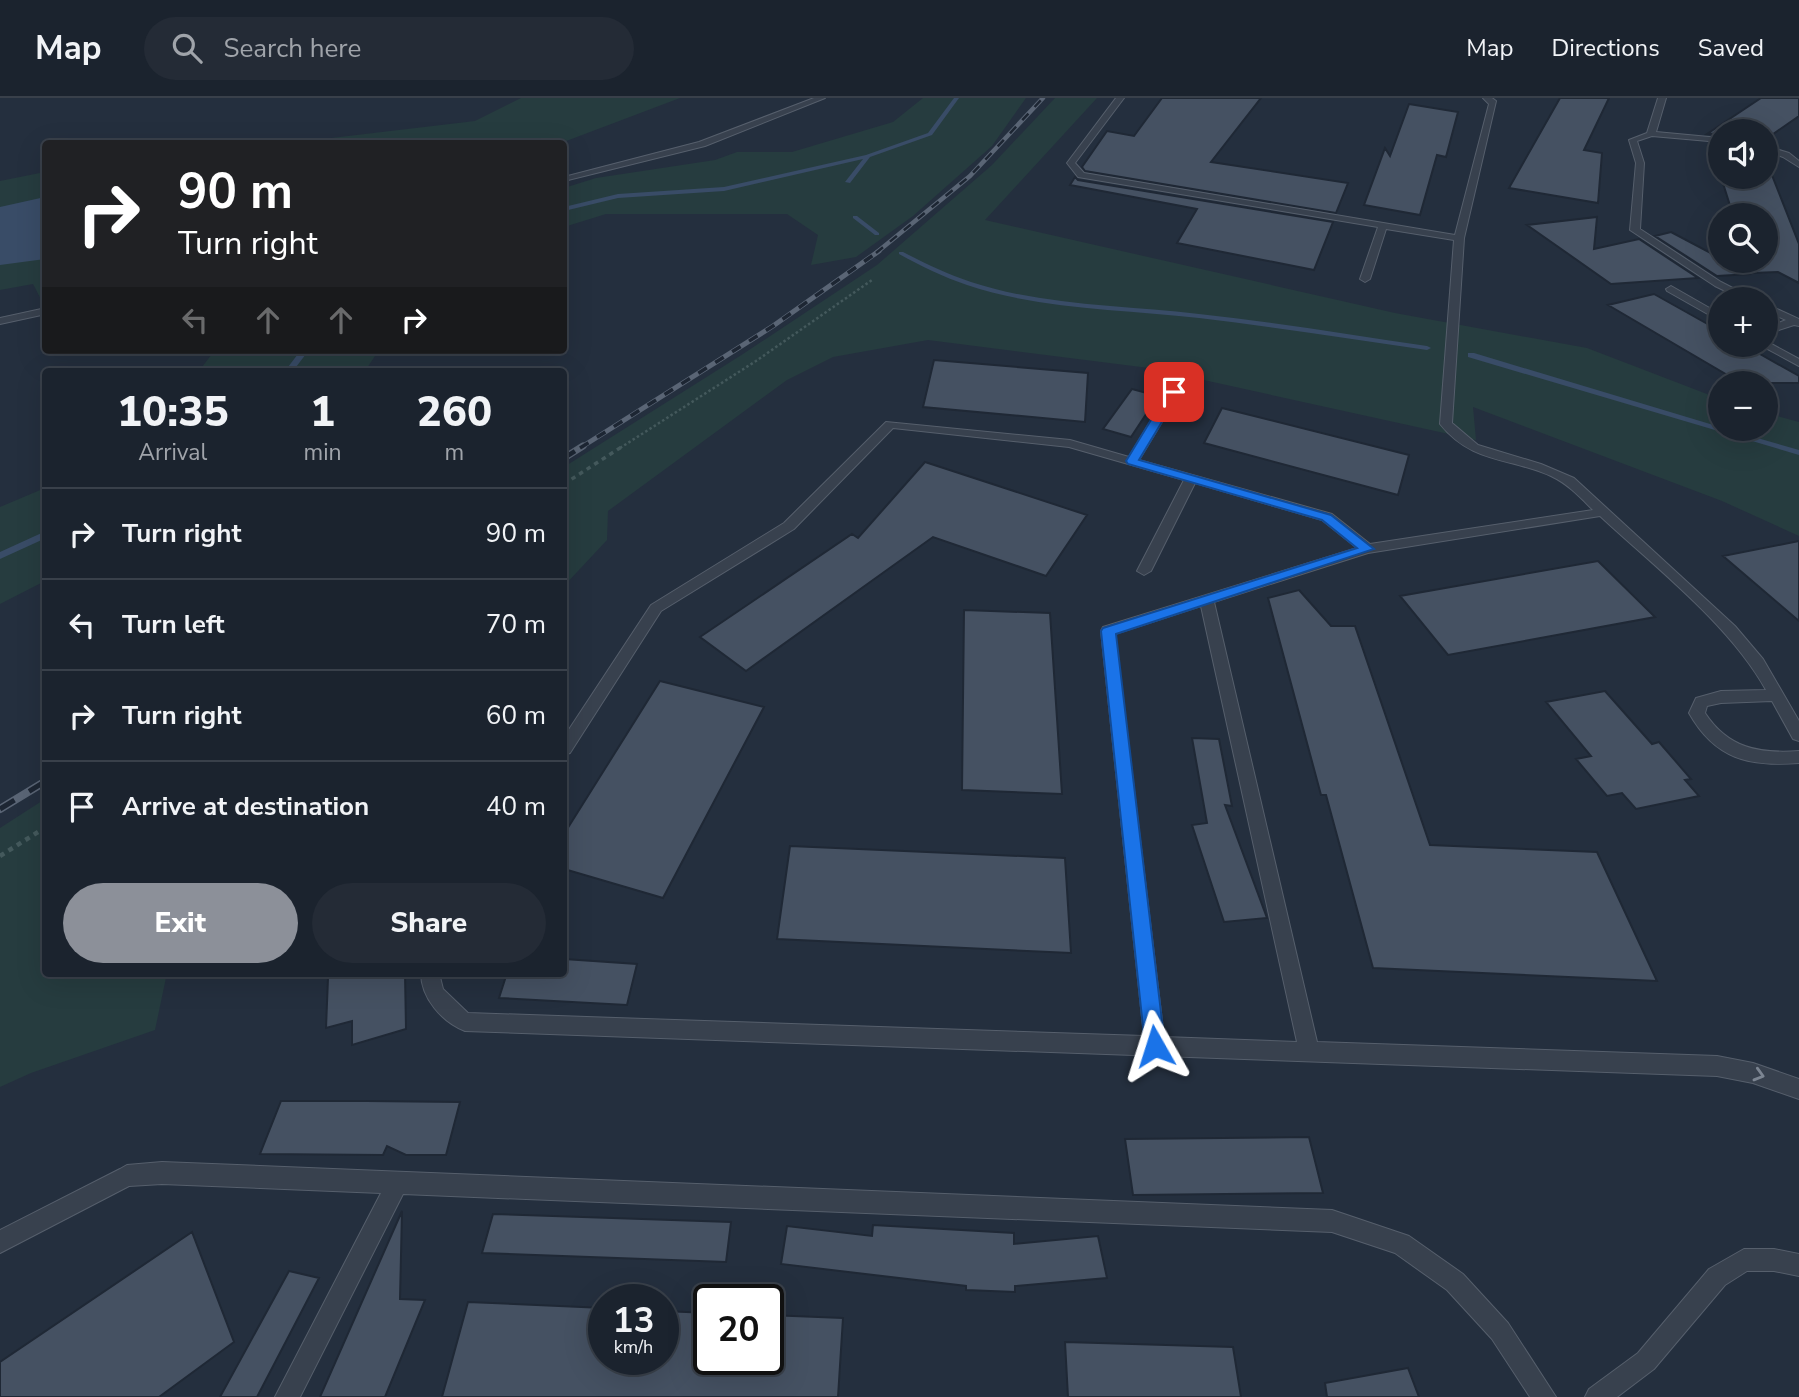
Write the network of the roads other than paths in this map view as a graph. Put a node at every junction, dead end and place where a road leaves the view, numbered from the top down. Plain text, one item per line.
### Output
1 (821, 98) edge
2 (1120, 98) edge
3 (1487, 98) edge
4 (1662, 98) edge
5 (1651, 134) junction
6 (1708, 139) edge
7 (1799, 149) edge
8 (1778, 152) edge
9 (1786, 155) junction
10 (1799, 165) edge
11 (567, 178) edge
12 (1383, 225) junction
13 (1459, 238) junction
14 (1365, 279) dead end
15 (1724, 287) edge
16 (1671, 289) dead end
17 (1708, 311) edge
18 (42, 312) edge
19 (1778, 313) edge
20 (0, 321) edge
21 (1797, 322) edge
22 (1778, 328) edge
23 (1778, 351) edge
24 (1799, 363) edge
25 (1174, 392) dead end
26 (1132, 461) junction
27 (1191, 479) junction
28 (1603, 512) junction
29 (1367, 549) junction
30 (1144, 571) dead end
31 (1207, 600) junction
32 (1773, 695) junction
33 (1799, 735) edge
34 (567, 744) edge
35 (1799, 757) edge
36 (429, 977) edge
37 (1155, 1046) junction
38 (1310, 1052) junction
39 (1799, 1089) edge
40 (398, 1182) junction
41 (0, 1242) edge
42 (1799, 1265) edge
43 (287, 1397) edge
44 (1544, 1397) edge
45 (1597, 1397) edge

1 - 11 lane
2 - 12 lane
3 - 13 lane
4 - 5 lane
5 - 6 lane
5 - 15 lane
7 - 9 lane
8 - 9 lane
9 - 10 lane
12 - 13 lane
12 - 14 lane
13 - 28 lane
16 - 17 lane
18 - 20 lane
19 - 21 lane
21 - 22 lane
23 - 24 lane
25 - 26 lane
26 - 27 lane
26 - 34 lane
27 - 29 lane
27 - 30 lane
28 - 29 lane
28 - 32 lane
29 - 31 lane
31 - 37 lane
31 - 38 lane
32 - 33 lane
32 - 35 lane
36 - 37 lane
37 - 38 lane
38 -> 39 lane
40 - 41 lane
40 - 43 lane
40 - 44 lane
42 - 45 lane

